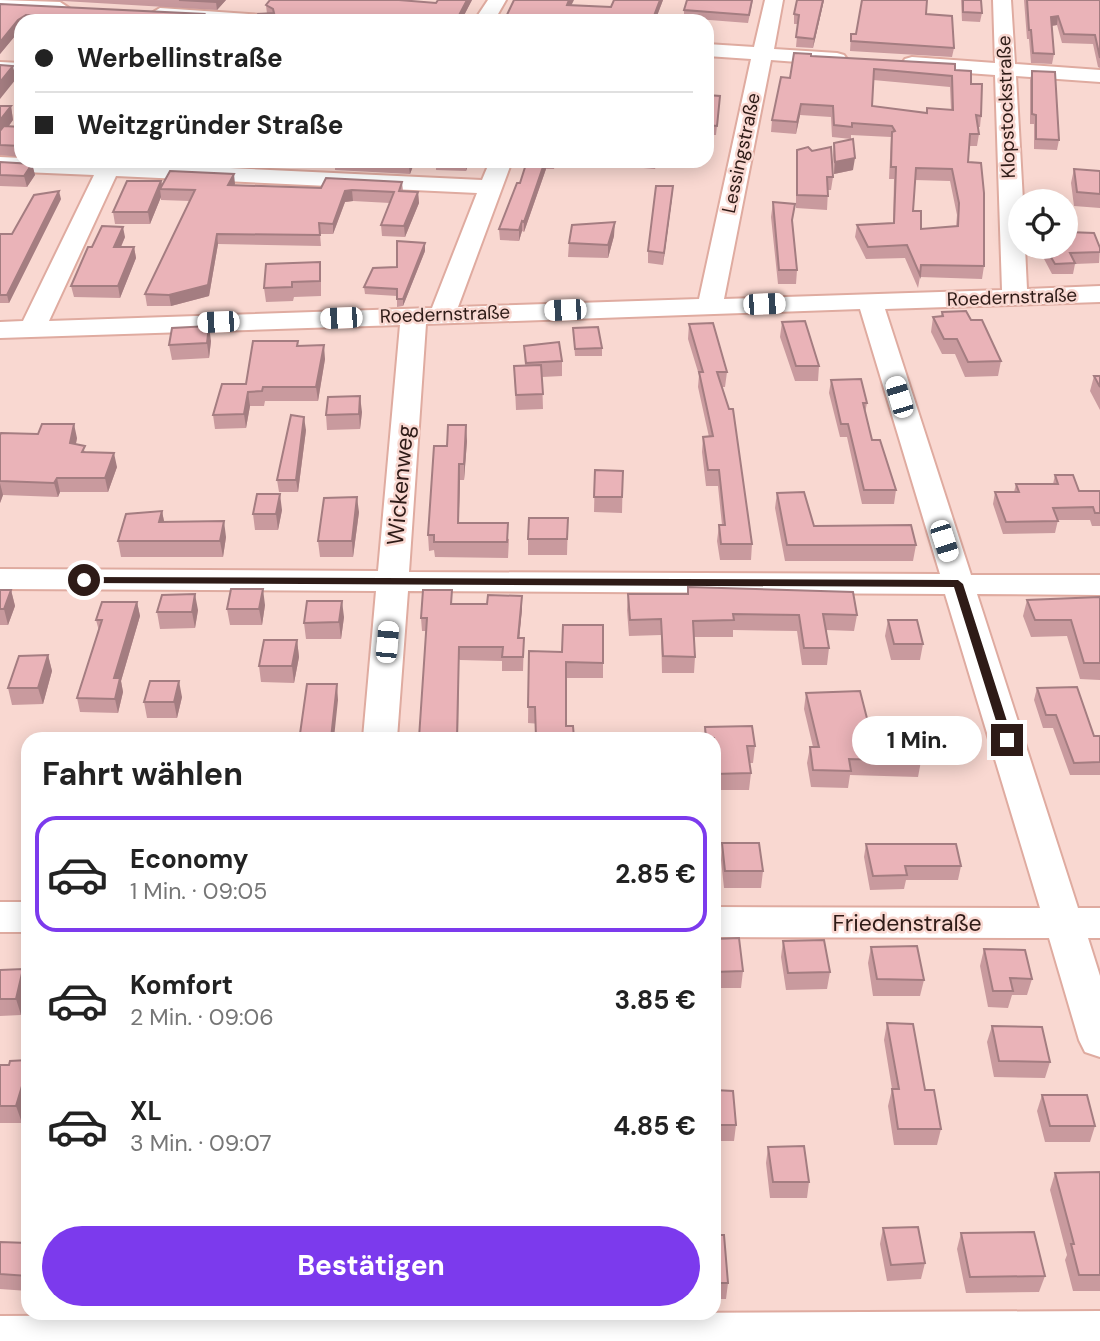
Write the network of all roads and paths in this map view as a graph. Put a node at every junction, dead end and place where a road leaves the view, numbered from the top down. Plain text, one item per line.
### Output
1 (250, 0) edge
2 (774, 0) edge
3 (1002, 0) edge
4 (0, 4) edge
5 (80, 9) edge
6 (146, 13) edge
7 (159, 14) edge
8 (239, 14) edge
9 (714, 51) edge
10 (762, 54) junction
11 (857, 60) edge
12 (897, 62) edge
13 (1006, 69) junction
14 (1100, 76) edge
15 (110, 168) edge
16 (164, 168) edge
17 (498, 168) edge
18 (491, 187) junction
19 (1100, 294) edge
20 (1018, 297) junction
21 (870, 301) junction
22 (713, 305) junction
23 (445, 314) junction
24 (414, 316) junction
25 (33, 329) junction
26 (0, 330) edge
27 (0, 579) edge
28 (391, 582) junction
29 (958, 584) junction
30 (1100, 585) edge
31 (380, 732) edge
32 (0, 917) edge
33 (21, 917) edge
34 (721, 922) edge
35 (1082, 923) edge
36 (1100, 1040) edge
37 (329, 1330) edge
38 (1100, 1333) edge
39 (0, 1338) edge

1 - 8 street
2 - 10 street, Lessingstraße
3 - 13 street, Klopstockstraße
4 - 5 street
6 - 7 street
9 - 10 street
10 - 11 street
10 - 22 street, Lessingstraße
12 - 13 street
13 - 14 street
13 - 20 street, Klopstockstraße
15 - 25 street
16 - 18 street
17 - 18 street
18 - 23 street
19 - 20 street, Roedernstraße
20 - 21 street, Roedernstraße
21 - 22 street, Roedernstraße
21 - 29 street
22 - 23 street, Roedernstraße
23 - 24 street, Roedernstraße
24 - 25 street, Roedernstraße
24 - 28 street, Wickenweg
25 - 26 street, Roedernstraße
27 - 28 street
28 - 29 street
28 - 31 street, Wickenweg
29 - 30 street
29 - 35 street
32 - 33 street
34 - 35 street, Friedenstraße
35 - 36 street
37 - 38 street
37 - 39 street

